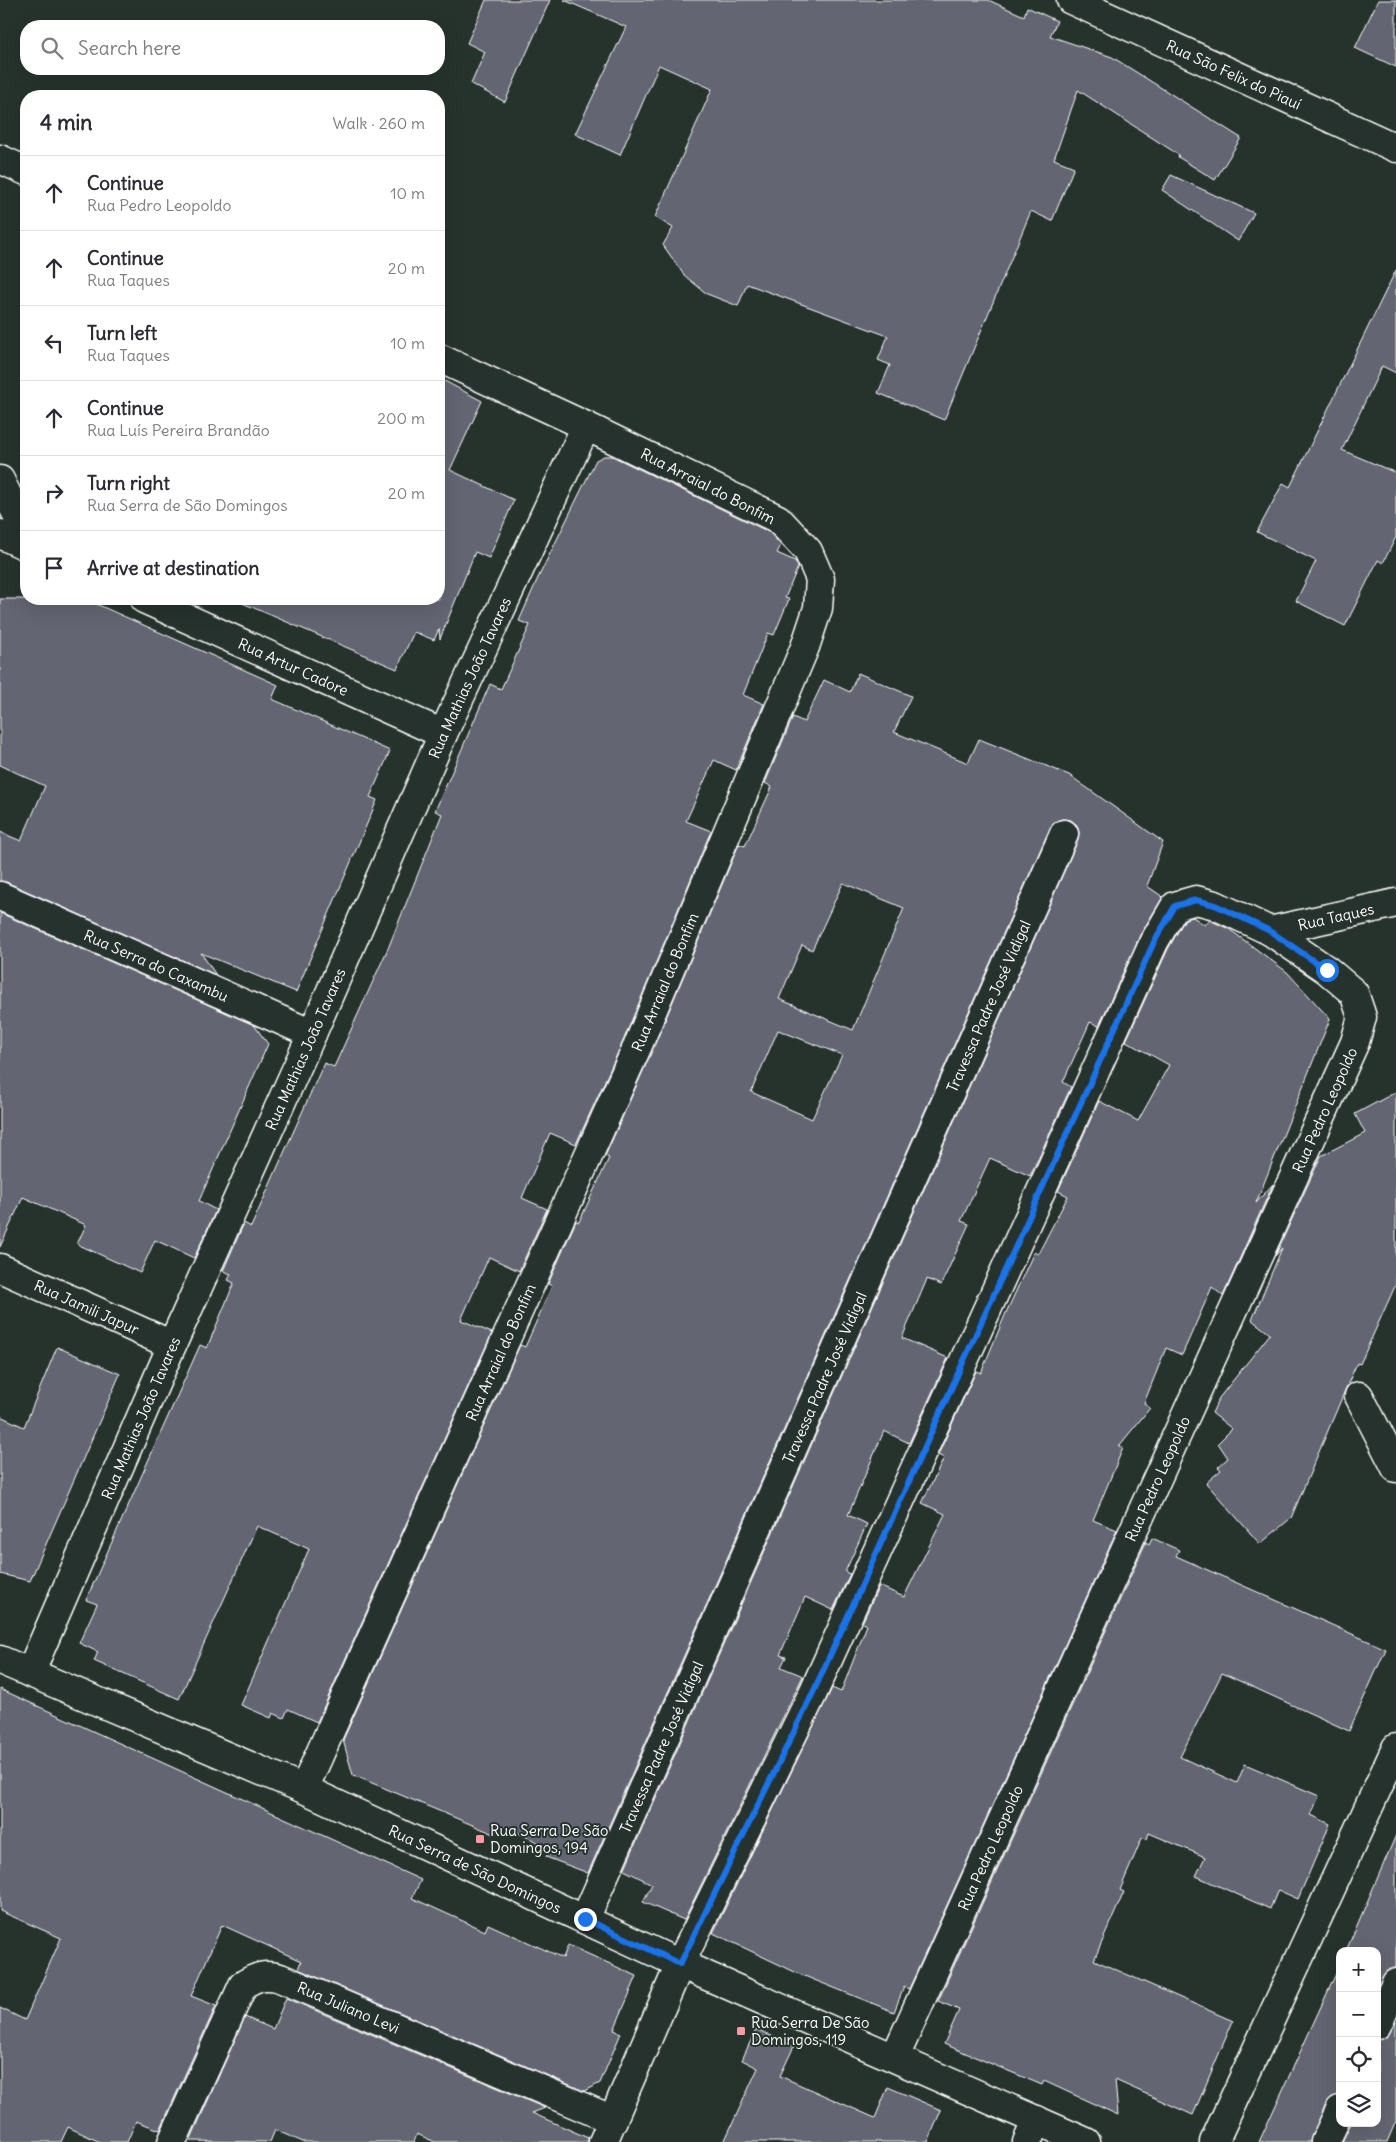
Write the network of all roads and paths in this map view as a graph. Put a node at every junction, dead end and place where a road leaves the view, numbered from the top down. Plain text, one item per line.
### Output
1 (1071, 0) edge
2 (1396, 148) edge
3 (0, 159) edge
4 (20, 168) edge
5 (445, 361) edge
6 (586, 426) junction
7 (0, 480) edge
8 (20, 521) edge
9 (0, 534) edge
10 (20, 543) edge
11 (157, 605) edge
12 (442, 734) junction
13 (1064, 834) dead end
14 (0, 896) edge
15 (1396, 903) edge
16 (1270, 931) junction
17 (312, 1034) junction
18 (0, 1268) edge
19 (172, 1345) junction
20 (1359, 1396) dead end
21 (1396, 1468) edge
22 (0, 1660) edge
23 (30, 1673) junction
24 (1396, 1748) edge
25 (304, 1789) junction
26 (585, 1919) junction
27 (680, 1964) junction
28 (1396, 1983) edge
29 (1381, 2016) edge
30 (896, 2057) junction
31 (1336, 2119) edge
32 (608, 2131) edge
33 (1032, 2131) edge
34 (172, 2142) edge
35 (1086, 2142) edge
36 (1214, 2142) edge
37 (1325, 2142) edge

1 - 2 street, Rua São Felix do Piauí
3 - 4 street
5 - 6 street, Rua Arraial do Bonfim
6 - 12 street, Rua Mathias João Tavares
6 - 25 street, Rua Arraial do Bonfim
7 - 8 street
9 - 10 street
11 - 12 street, Rua Artur Cadore
12 - 17 street, Rua Mathias João Tavares
13 - 26 street, Travessa Padre José Vidigal
14 - 17 street, Rua Serra do Caxambu
15 - 16 street, Rua Taques
16 - 27 street
16 - 30 street, Rua Pedro Leopoldo
17 - 19 street, Rua Mathias João Tavares
18 - 19 street, Rua Jamili Japur
19 - 23 street, Rua Mathias João Tavares
20 - 21 street
22 - 23 street, Rua Serra de São Domingos
23 - 25 street, Rua Serra de São Domingos
24 - 36 street
25 - 26 street, Rua Serra de São Domingos
26 - 27 street, Rua Serra de São Domingos
27 - 30 street, Rua Serra de São Domingos
27 - 32 street
28 - 29 street
30 - 33 street, Rua Serra de São Domingos
31 - 37 street
32 - 34 street, Rua Juliano Levi
33 - 35 street, Rua Serra de São Domingos

